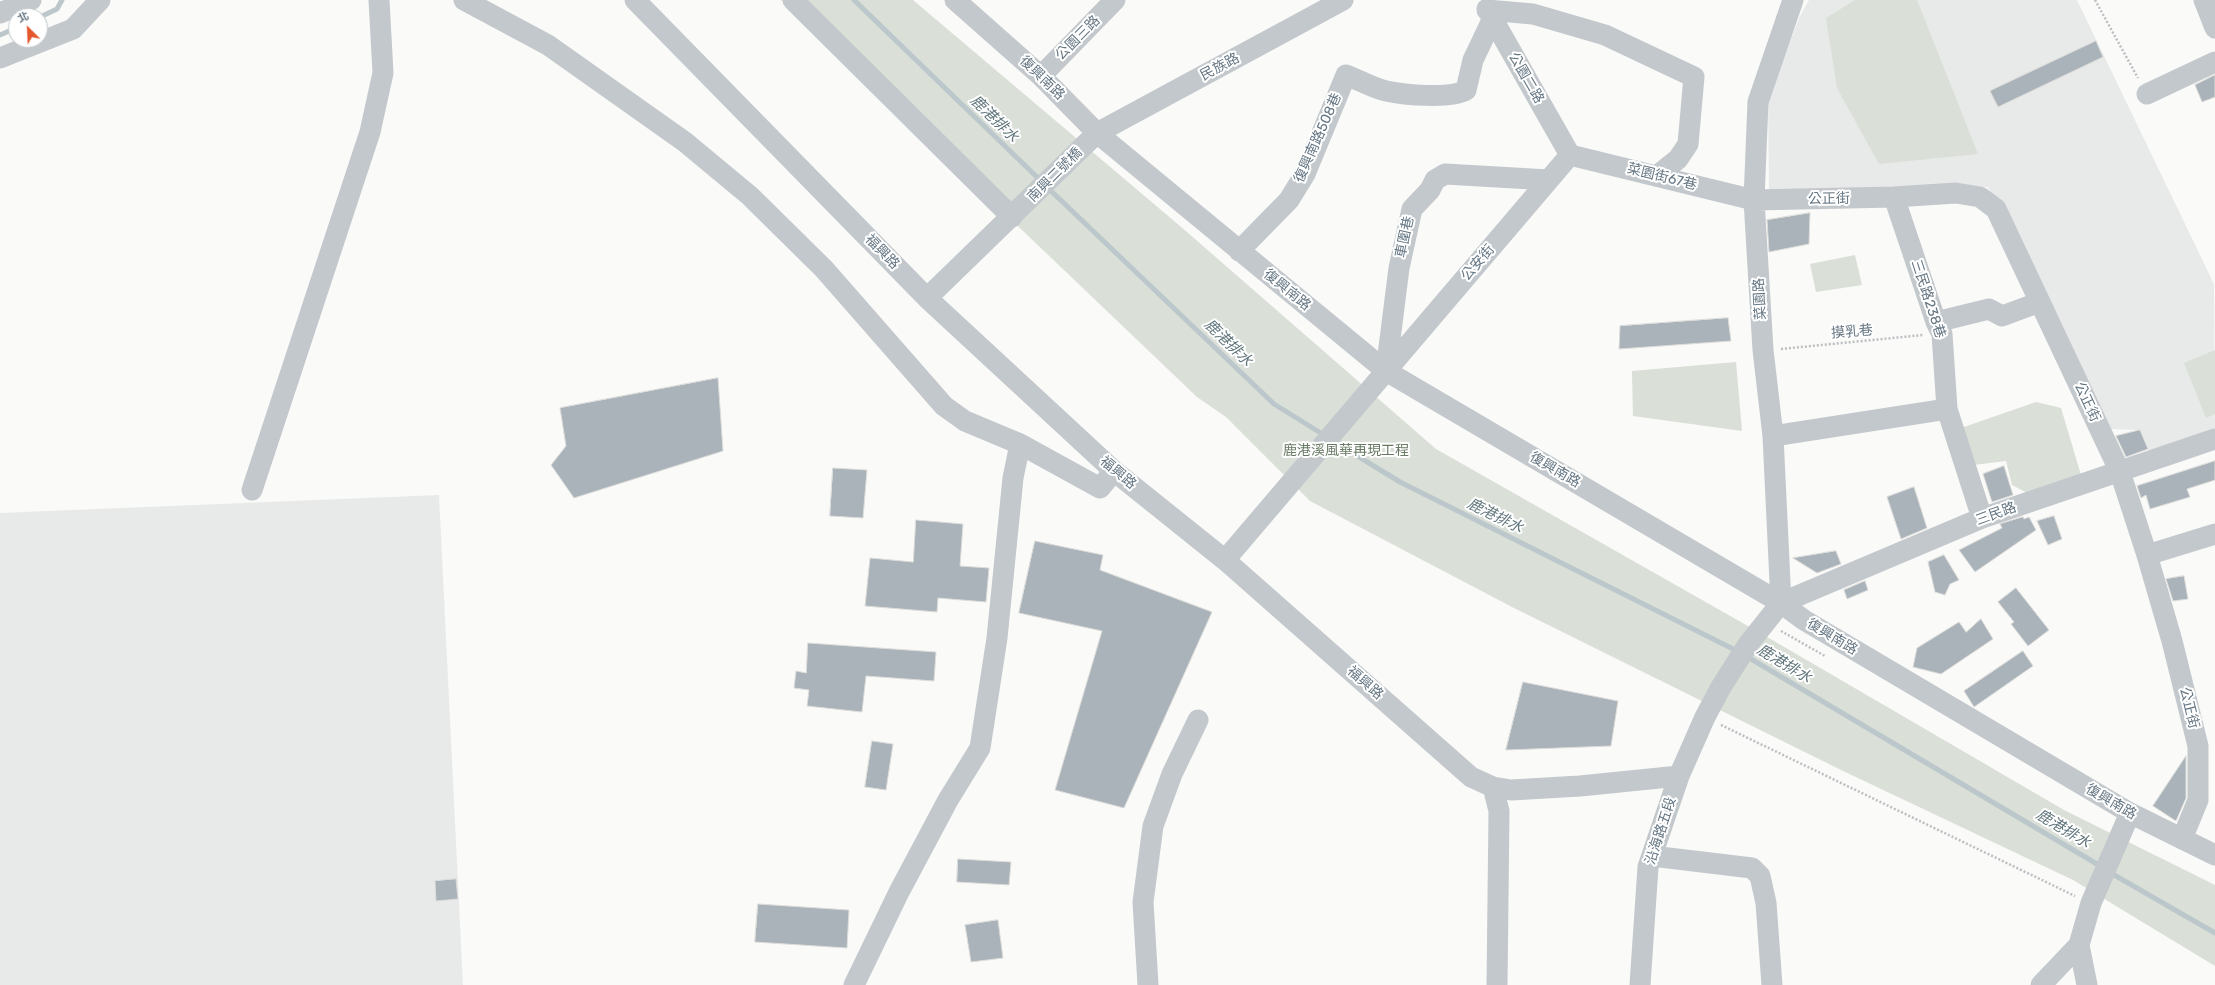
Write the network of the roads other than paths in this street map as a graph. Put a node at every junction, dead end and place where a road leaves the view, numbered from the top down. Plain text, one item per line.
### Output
1 (31, 0) edge
2 (100, 0) edge
3 (379, 0) edge
4 (464, 0) edge
5 (635, 0) edge
6 (793, 0) edge
7 (955, 0) edge
8 (1115, 0) edge
9 (1343, 0) edge
10 (1793, 0) edge
11 (2204, 0) edge
12 (1487, 9) edge
13 (0, 13) edge
14 (2215, 28) edge
15 (0, 58) edge
16 (2215, 62) edge
17 (1041, 76) junction
18 (2147, 94) road end
19 (1097, 133) junction
20 (1570, 155) junction
21 (1658, 175) junction
22 (1549, 180) junction
23 (1894, 197) junction
24 (1754, 200) junction
25 (1012, 217) junction
26 (1239, 251) junction
27 (927, 298) junction
28 (2040, 302) junction
29 (1939, 328) junction
30 (1386, 371) junction
31 (1947, 409) junction
32 (1773, 436) junction
33 (2215, 439) edge
34 (1020, 444) junction
35 (1114, 471) junction
36 (2120, 472) junction
37 (252, 490) dead end
38 (1982, 518) junction
39 (2215, 534) edge
40 (2147, 555) junction
41 (1225, 560) junction
42 (1781, 603) junction
43 (1198, 720) dead end
44 (1679, 776) junction
45 (1493, 787) junction
46 (2207, 802) edge
47 (2130, 813) junction
48 (2182, 839) junction
49 (2215, 855) edge
50 (1652, 856) junction
51 (2079, 945) junction
52 (854, 985) edge
53 (1148, 985) edge
54 (1498, 985) edge
55 (1640, 985) edge
56 (1772, 985) edge
57 (2041, 985) edge
58 (2087, 985) edge

1 - 13 street
2 - 15 street
3 - 37 street
4 - 34 street
5 - 27 street, 福興路
6 - 25 street
7 - 17 street, 復興南路
8 - 17 street, 公園三路
9 - 19 street, 民族路
10 - 24 street, 菜園路
11 - 14 street
12 - 20 street, 公園二路
12 - 21 street
12 - 26 street, 復興南路508巷
16 - 18 street
17 - 19 street, 復興南路
19 - 25 street, 南興二號橋
19 - 26 street, 復興南路
20 - 21 street, 菜園街67巷
20 - 22 street, 公安街
21 - 24 street, 菜園街67巷
22 - 30 street, 公安街
22 - 30 street, 車圍巷
23 - 24 street, 公正街
23 - 28 street, 公正街
23 - 29 street, 三民路238巷
24 - 32 street, 菜園路
25 - 27 street, 南興二號橋
26 - 30 street, 復興南路
27 - 35 street, 福興路
28 - 29 street
28 - 36 street, 公正街
29 - 31 street, 三民路238巷
30 - 41 street, 公安街
30 - 42 street, 復興南路
31 - 32 street
31 - 38 street, 三民路238巷
32 - 42 street, 菜園路
33 - 36 street, 三民路
34 - 35 street
34 - 52 street
35 - 41 street, 福興路
36 - 38 street, 三民路
36 - 40 street, 公正街
38 - 42 street, 三民路
39 - 40 street
40 - 46 street, 公正街
41 - 45 street, 福興路
42 - 44 street, 沿海路五段
42 - 47 street, 復興南路
43 - 53 street
44 - 45 street, 福興路
44 - 50 street, 沿海路五段
45 - 54 street
46 - 48 street, 公正街
47 - 48 street, 復興南路
47 - 51 street
48 - 49 street, 復興南路
50 - 55 street, 沿海路五段
50 - 56 street
51 - 57 street
51 - 58 street

